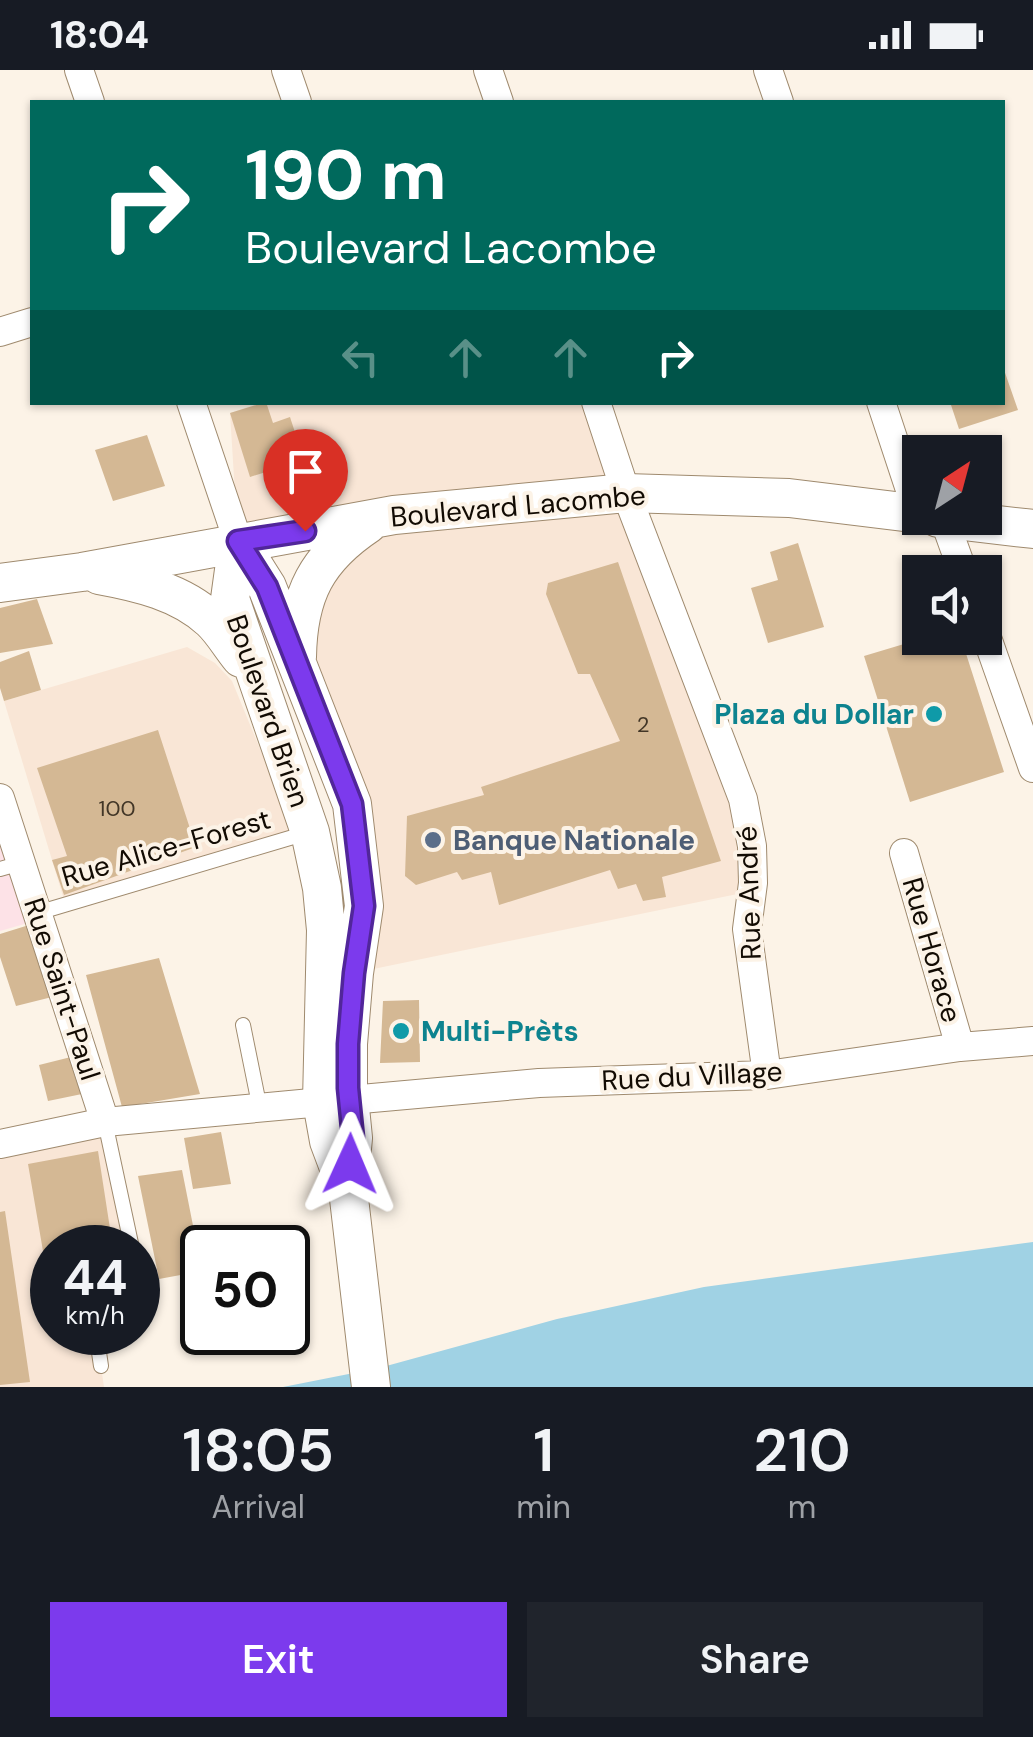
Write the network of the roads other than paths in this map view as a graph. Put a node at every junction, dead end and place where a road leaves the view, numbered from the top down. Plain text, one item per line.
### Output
1 (78, 70) edge
2 (286, 70) edge
3 (488, 70) edge
4 (768, 70) edge
5 (89, 100) edge
6 (296, 100) edge
7 (497, 100) edge
8 (778, 100) edge
9 (30, 323) edge
10 (0, 332) edge
11 (191, 405) edge
12 (597, 405) edge
13 (881, 405) edge
14 (902, 452) edge
15 (626, 492) junction
16 (902, 512) edge
17 (375, 519) junction
18 (1002, 526) edge
19 (1033, 530) edge
20 (238, 541) junction
21 (82, 572) junction
22 (0, 583) edge
23 (993, 655) edge
24 (296, 662) junction
25 (253, 674) junction
26 (1033, 768) edge
27 (0, 798) edge
28 (310, 832) junction
29 (904, 853) dead end
30 (10, 866) edge
31 (37, 913) junction
32 (244, 1025) dead end
33 (1033, 1041) edge
34 (960, 1048) junction
35 (767, 1075) junction
36 (336, 1101) junction
37 (260, 1109) junction
38 (105, 1122) junction
39 (0, 1144) edge
40 (127, 1225) edge
41 (99, 1355) edge
42 (101, 1366) dead end
43 (371, 1387) edge

1 - 5 street
2 - 6 street
3 - 7 street
4 - 8 street
9 - 10 street
11 - 20 street
12 - 15 street, Rue André
13 - 14 street
15 - 16 main road, Boulevard Lacombe
15 - 17 main road, Boulevard Lacombe
15 - 35 street, Rue André
17 - 20 main road, Boulevard Lacombe
17 - 24 main road
18 - 19 main road, Boulevard Lacombe
20 - 21 main road, Boulevard Lacombe
20 - 24 main road, Boulevard Brien
20 - 25 main road, Boulevard Brien
21 - 22 main road, Boulevard Lacombe
21 - 25 main road
23 - 26 street
24 - 36 main road, Boulevard Brien
25 - 28 main road, Boulevard Brien
27 - 30 street, Rue Saint-Paul
28 - 31 lane, Rue Alice-Forest
28 - 36 main road, Boulevard Brien
29 - 34 street, Rue Horace
30 - 31 street, Rue Saint-Paul
31 - 38 street, Rue Saint-Paul
32 - 37 lane
33 - 34 street, Rue du Village
34 - 35 street, Rue du Village
35 - 36 street, Rue du Village
36 - 37 street, Rue du Village
36 - 43 main road, Boulevard Brien
37 - 38 street, Rue du Village
38 - 39 street, Rue du Village
38 - 40 lane
41 - 42 lane

